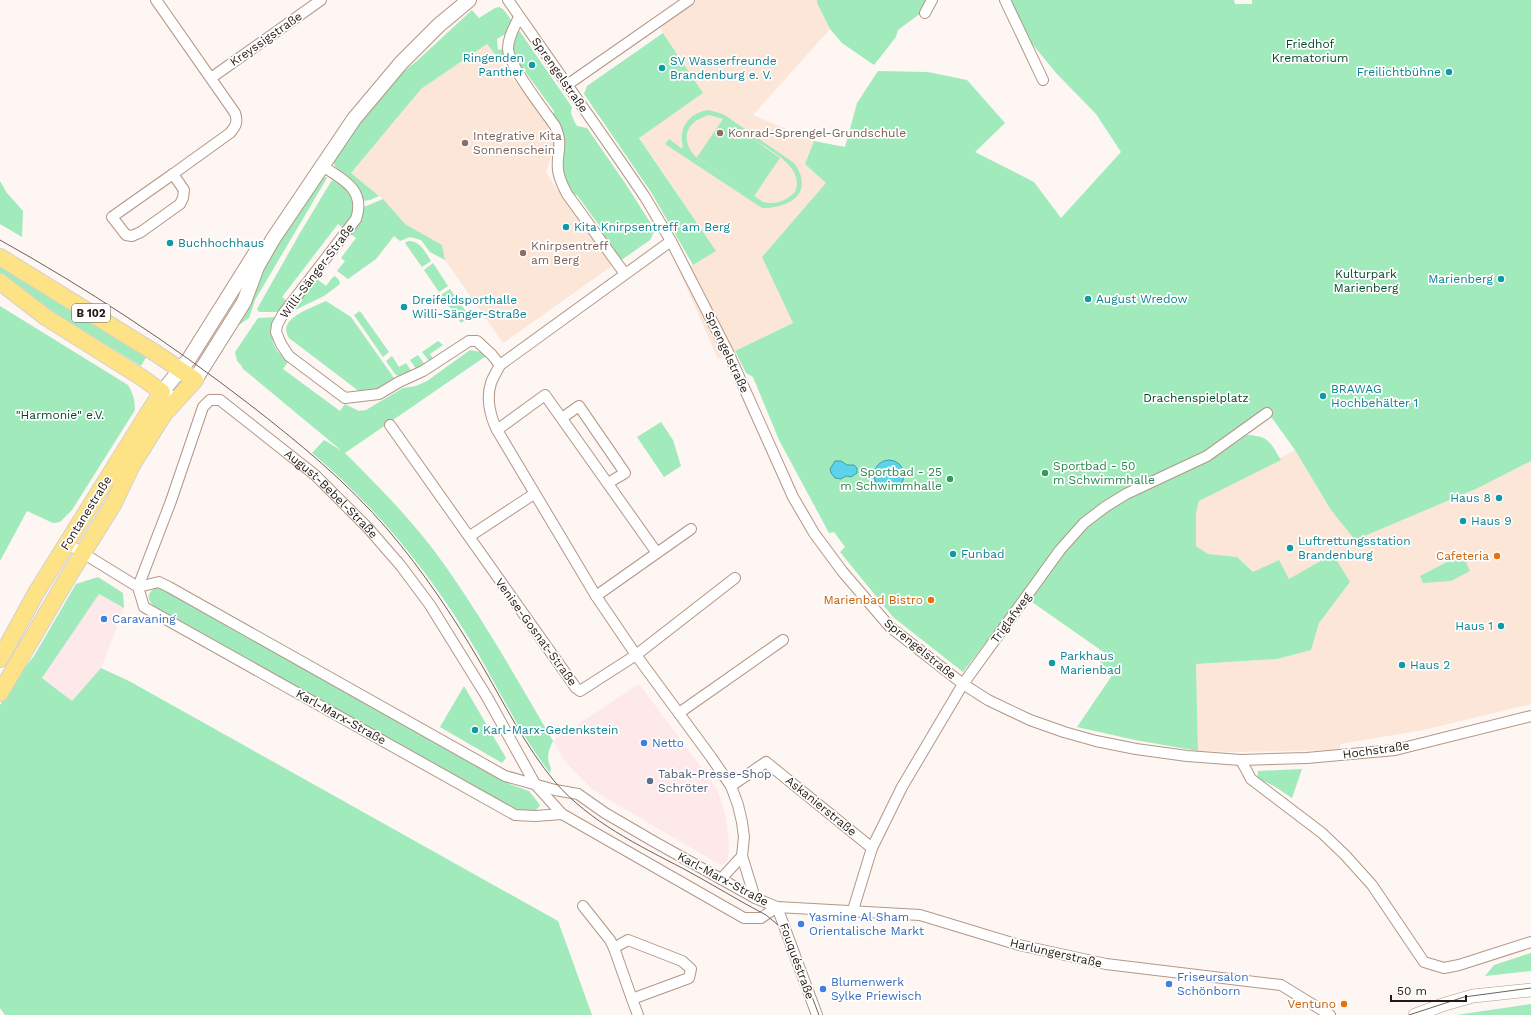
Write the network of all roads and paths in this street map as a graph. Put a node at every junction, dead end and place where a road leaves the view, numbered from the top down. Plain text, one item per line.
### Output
1 (156, 0) edge
2 (321, 0) edge
3 (469, 0) edge
4 (508, 0) edge
5 (689, 0) edge
6 (932, 0) edge
7 (1005, 0) edge
8 (926, 13) dead end
9 (519, 17) junction
10 (211, 78) junction
11 (1044, 80) dead end
12 (567, 85) junction
13 (322, 166) junction
14 (173, 174) junction
15 (296, 205) junction
16 (671, 241) junction
17 (0, 257) edge
18 (625, 274) junction
19 (0, 282) edge
20 (500, 365) junction
21 (180, 371) junction
22 (194, 380) junction
23 (169, 396) junction
24 (1267, 413) dead end
25 (562, 418) junction
26 (390, 425) dead end
27 (497, 430) junction
28 (608, 483) junction
29 (534, 494) junction
30 (691, 528) dead end
31 (470, 536) junction
32 (68, 544) junction
33 (657, 553) junction
34 (82, 554) junction
35 (735, 578) dead end
36 (138, 588) junction
37 (596, 596) junction
38 (783, 640) dead end
39 (636, 655) junction
40 (0, 659) edge
41 (963, 684) junction
42 (0, 693) edge
43 (679, 712) junction
44 (1531, 716) edge
45 (1241, 760) junction
46 (535, 784) junction
47 (730, 786) junction
48 (562, 814) junction
49 (872, 848) junction
50 (742, 856) junction
51 (721, 879) junction
52 (755, 898) junction
53 (583, 906) dead end
54 (777, 907) junction
55 (853, 910) junction
56 (1531, 942) edge
57 (614, 948) junction
58 (1531, 990) edge
59 (632, 999) junction
60 (638, 1015) edge
61 (817, 1015) edge
62 (1330, 1015) edge
63 (1415, 1015) edge

1 - 10 street
2 - 10 street, Kreyssigstraße
3 - 13 main road
4 - 9 street, Sprengelstraße
5 - 12 street
6 - 8 street
7 - 11 street
9 - 12 street, Sprengelstraße
9 - 18 street
10 - 14 street
12 - 16 street, Sprengelstraße
13 - 15 main road
13 - 20 street, Willi-Sänger-Straße
14 - 14 street
15 - 21 main road
15 - 22 main road
16 - 18 street
16 - 41 street, Sprengelstraße
17 - 21 main road, B 102
18 - 20 street
19 - 23 main road, B 102
20 - 27 street
21 - 22 main road, B 102
21 - 23 main road, Fontanestraße
22 - 23 main road
23 - 32 main road, Fontanestraße
23 - 34 main road, Fontanestraße
24 - 41 street, Triglafweg
25 - 27 street
25 - 28 street
25 - 28 street
26 - 31 street, Venise-Gosnat-Straße
27 - 29 street
28 - 33 street
29 - 31 street
29 - 37 street
30 - 33 street
31 - 39 street, Venise-Gosnat-Straße
32 - 34 street
32 - 40 main road, Fontanestraße
33 - 37 street
34 - 36 street
34 - 42 main road, Fontanestraße
35 - 39 street, Venise-Gosnat-Straße
36 - 46 street, Karl-Marx-Straße
36 - 46 street, August-Bebel-Straße
36 - 48 street, Karl-Marx-Straße
37 - 39 street
38 - 43 street
39 - 43 street
41 - 45 street, Sprengelstraße
41 - 49 street, Triglafweg
43 - 47 street
44 - 45 street, Hochstraße
45 - 56 street
46 - 48 street, Karl-Marx-Straße
46 - 51 street, Karl-Marx-Straße
47 - 49 street, Askanierstraße
47 - 50 street
48 - 54 street, Karl-Marx-Straße
49 - 55 street, Triglafweg
50 - 51 street
50 - 52 street
51 - 52 street, Karl-Marx-Straße
52 - 54 street, Karl-Marx-Straße
53 - 57 street
54 - 55 street, Harlungerstraße
54 - 61 street, Fouquéstraße
55 - 62 street, Harlungerstraße
57 - 59 street
57 - 59 street
58 - 63 street
59 - 60 street

